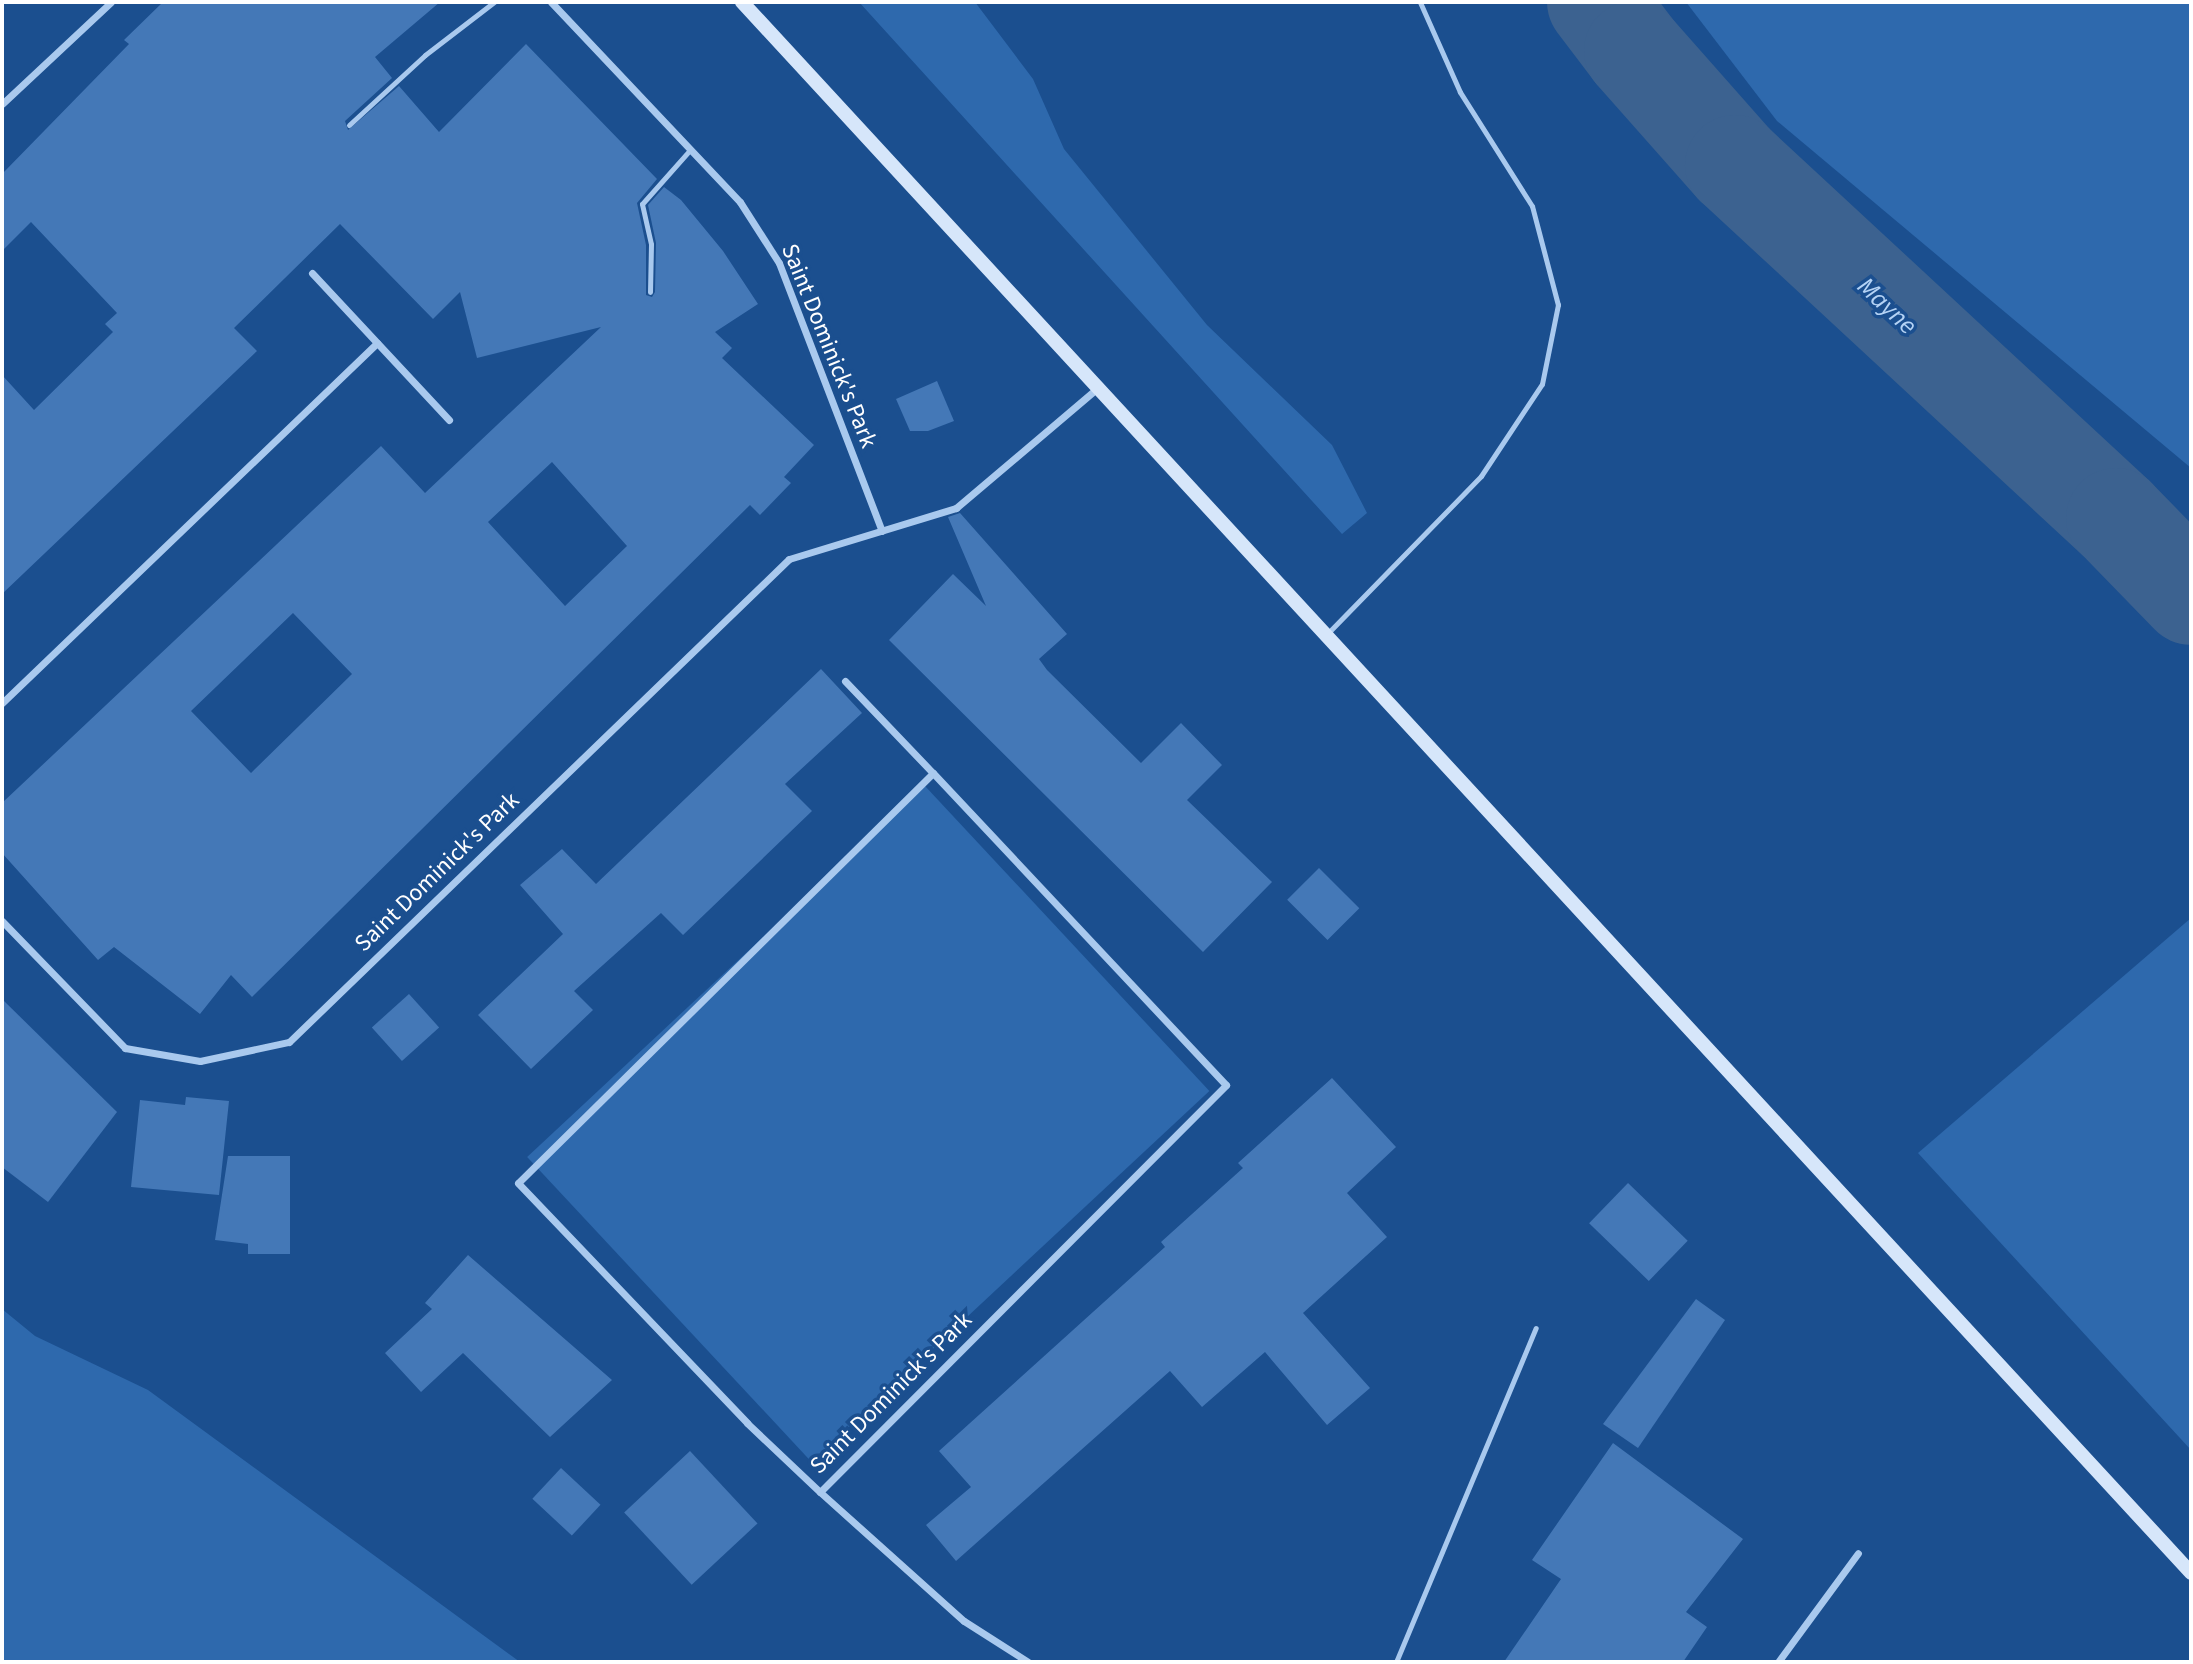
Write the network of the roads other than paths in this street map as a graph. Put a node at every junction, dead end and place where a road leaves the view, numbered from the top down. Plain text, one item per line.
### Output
1 (111, 2) edge
2 (494, 2) edge
3 (551, 2) edge
4 (742, 2) edge
5 (1420, 2) edge
6 (2, 104) edge
7 (349, 125) dead end
8 (690, 150) junction
9 (312, 273) dead end
10 (650, 292) dead end
11 (377, 342) junction
12 (1100, 386) junction
13 (449, 420) dead end
14 (882, 531) junction
15 (1324, 637) junction
16 (845, 681) dead end
17 (2, 703) edge
18 (933, 773) junction
19 (2, 921) edge
20 (1536, 1328) dead end
21 (820, 1492) junction
22 (1858, 1553) dead end
23 (2191, 1573) edge
24 (1028, 1662) edge
25 (1396, 1662) edge
26 (1778, 1662) edge

1 - 6 street
2 - 7 lane
3 - 8 street, Saint Dominick's Park
4 - 12 main road
5 - 15 lane
8 - 10 lane
8 - 14 street, Saint Dominick's Park
9 - 11 street
11 - 13 street
11 - 17 street
12 - 14 street, Saint Dominick's Park
12 - 15 main road
14 - 19 street, Saint Dominick's Park
15 - 23 main road
16 - 18 street, Saint Dominick's Park
18 - 21 street, Saint Dominick's Park
18 - 21 street, Saint Dominick's Park
20 - 25 lane
21 - 24 street
22 - 26 street

